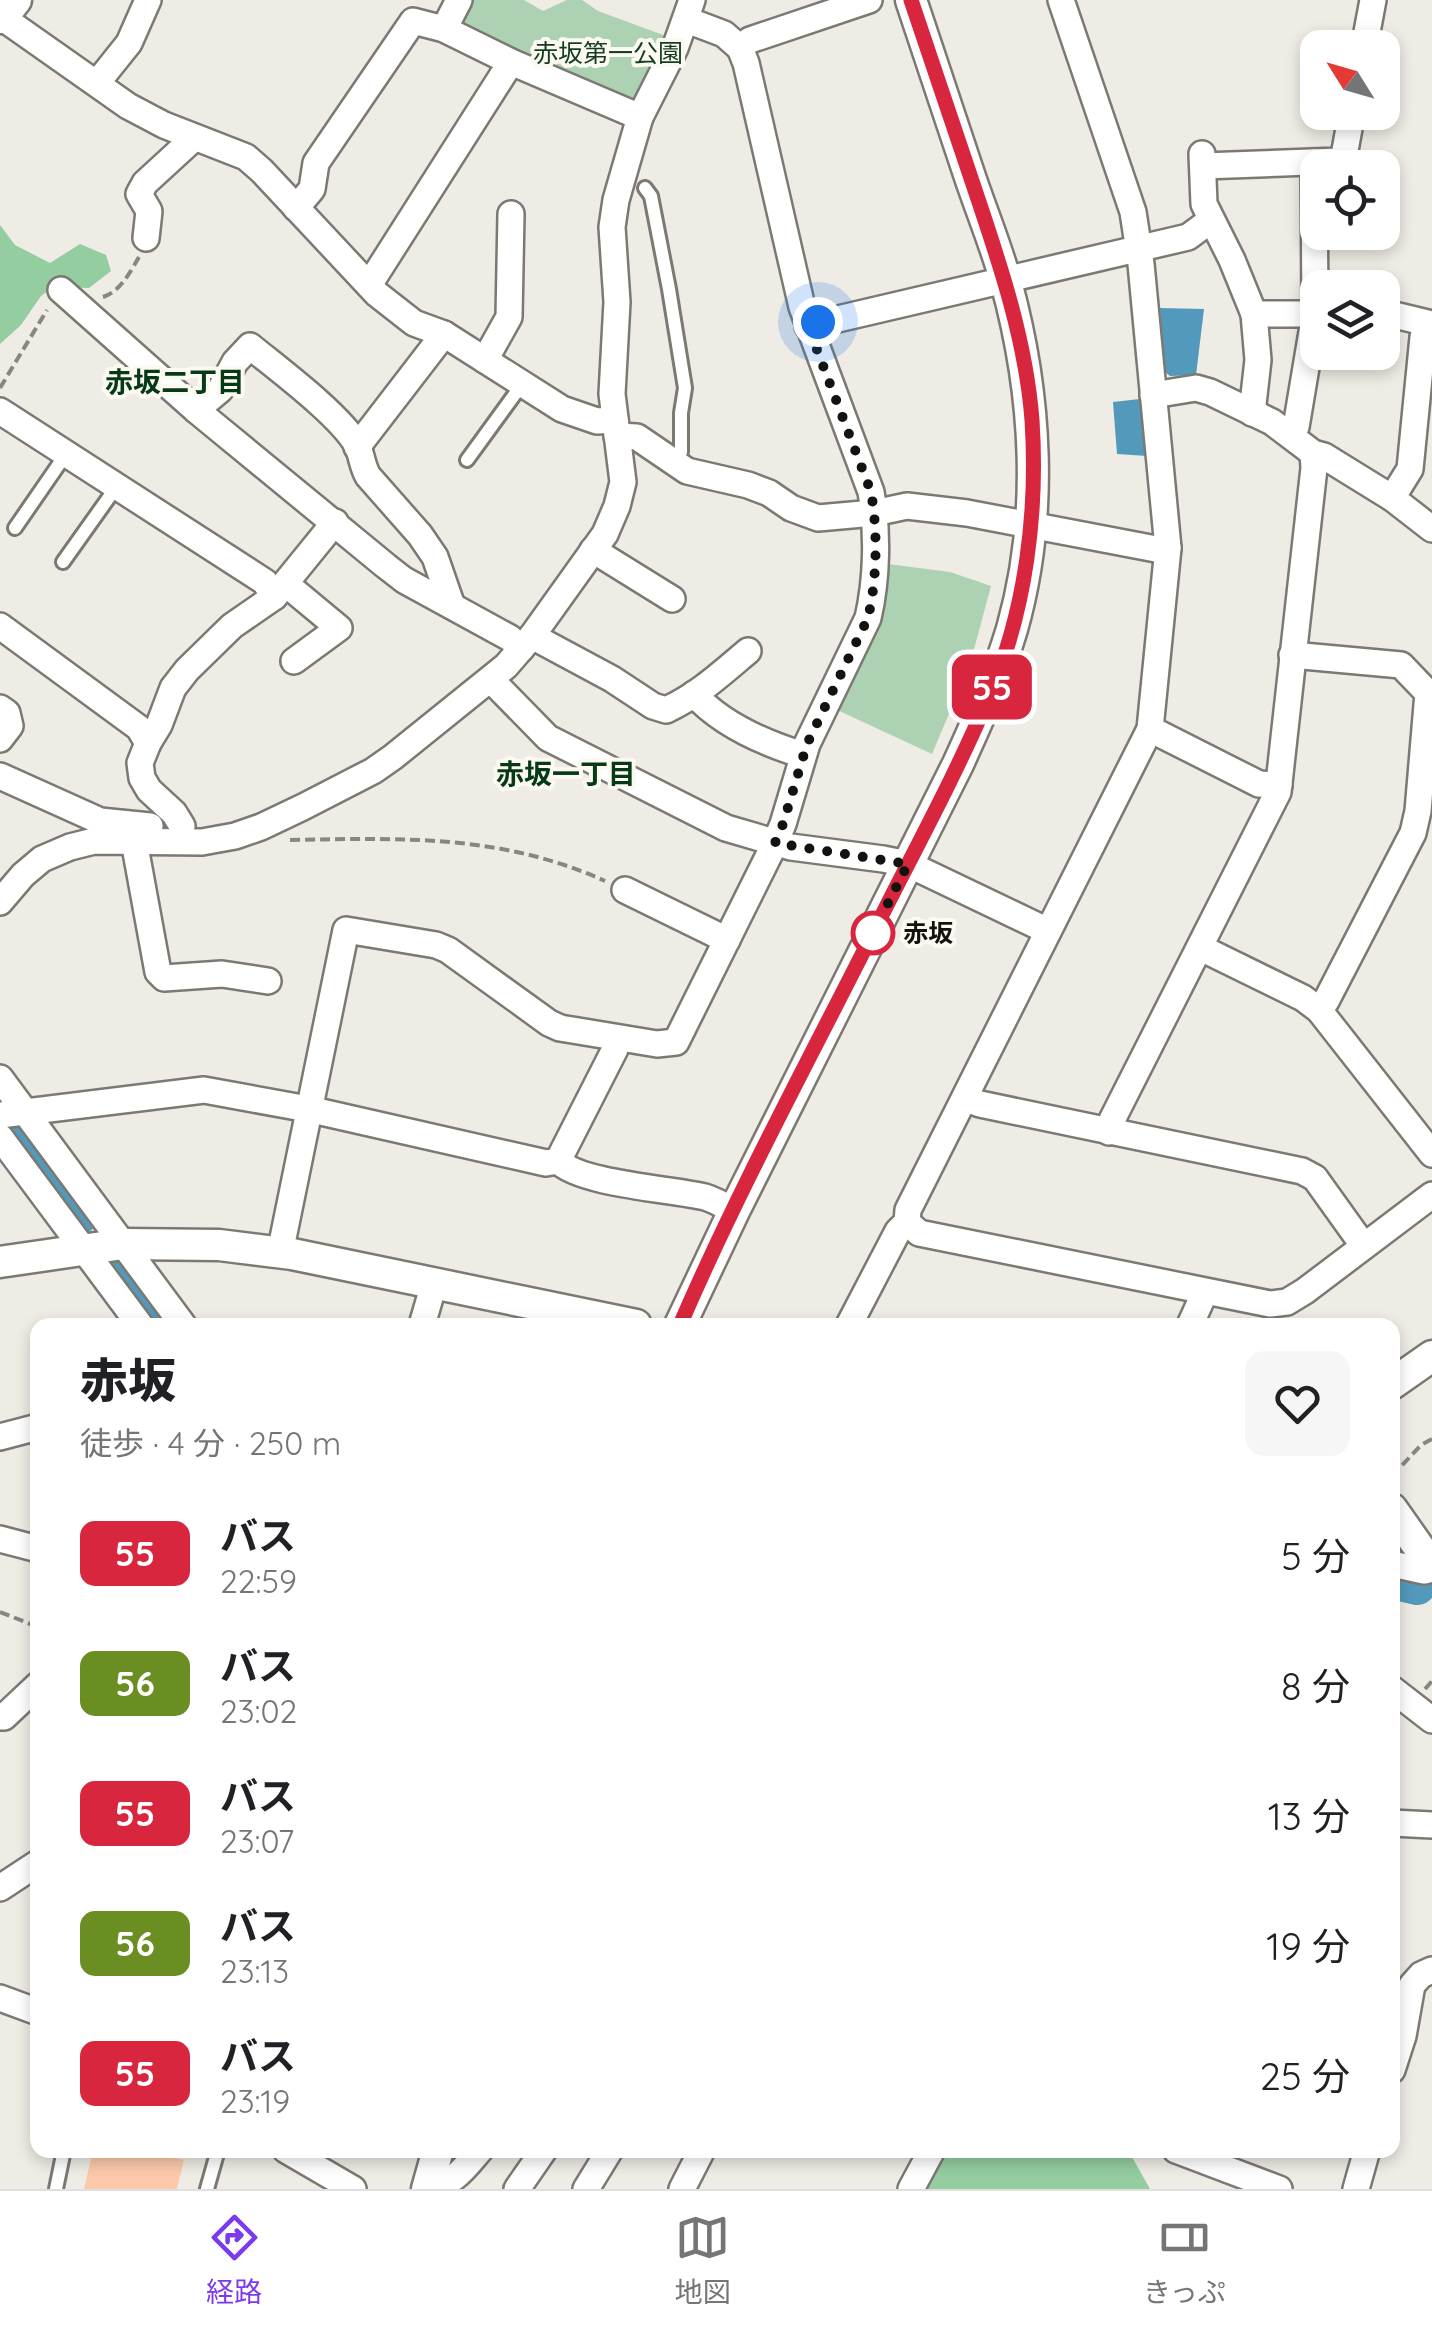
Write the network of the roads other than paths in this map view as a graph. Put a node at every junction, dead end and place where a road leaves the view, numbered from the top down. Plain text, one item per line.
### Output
1 (148, 0) edge
2 (458, 0) edge
3 (869, 0) edge
4 (910, 0) edge
5 (1060, 0) edge
6 (1373, 0) edge
7 (689, 10) edge
8 (5, 14) edge
9 (444, 29) junction
10 (1367, 30) edge
11 (740, 48) junction
12 (512, 62) junction
13 (97, 83) junction
14 (640, 117) junction
15 (194, 138) junction
16 (1300, 162) edge
17 (645, 188) dead end
18 (296, 208) junction
19 (511, 214) dead end
20 (1211, 220) junction
21 (146, 238) road end
22 (484, 247) dead end
23 (1139, 248) junction
24 (510, 262) junction
25 (1005, 281) junction
26 (368, 286) junction
27 (61, 290) road end
28 (1254, 314) junction
29 (1300, 314) edge
30 (1400, 319) edge
31 (808, 326) junction
32 (1428, 330) edge
33 (444, 334) junction
34 (486, 360) junction
35 (1306, 370) edge
36 (522, 384) junction
37 (1154, 396) junction
38 (196, 410) junction
39 (0, 411) edge
40 (1252, 413) junction
41 (616, 428) junction
42 (1291, 435) junction
43 (358, 446) junction
44 (1314, 453) junction
45 (66, 454) junction
46 (468, 460) dead end
47 (674, 463) junction
48 (117, 486) junction
49 (1392, 498) junction
50 (874, 513) junction
51 (334, 522) junction
52 (1031, 524) junction
53 (14, 528) dead end
54 (1432, 529) edge
55 (1168, 548) junction
56 (593, 550) junction
57 (63, 562) dead end
58 (280, 591) junction
59 (672, 599) dead end
60 (452, 606) junction
61 (0, 626) edge
62 (526, 642) junction
63 (748, 651) dead end
64 (1292, 655) junction
65 (294, 660) dead end
66 (492, 678) junction
67 (694, 694) junction
68 (0, 708) edge
69 (1150, 729) junction
70 (0, 740) edge
71 (148, 743) junction
72 (803, 755) junction
73 (0, 766) edge
74 (0, 776) edge
75 (1279, 785) junction
76 (37, 794) junction
77 (184, 834) junction
78 (1423, 838) edge
79 (134, 841) junction
80 (775, 843) junction
81 (908, 864) junction
82 (625, 890) road end
83 (0, 902) edge
84 (1048, 931) junction
85 (728, 940) junction
86 (1201, 948) junction
87 (268, 981) dead end
88 (1319, 1010) junction
89 (617, 1038) junction
90 (0, 1078) edge
91 (966, 1098) junction
92 (308, 1109) junction
93 (14, 1112) edge
94 (1109, 1132) junction
95 (0, 1137) edge
96 (1432, 1154) edge
97 (558, 1161) junction
98 (1432, 1194) edge
99 (734, 1211) junction
100 (908, 1222) junction
101 (123, 1244) junction
102 (1363, 1245) junction
103 (85, 1248) junction
104 (280, 1252) junction
105 (0, 1262) edge
106 (434, 1284) junction
107 (1204, 1292) junction
108 (135, 1318) edge
109 (179, 1318) edge
110 (424, 1318) edge
111 (602, 1318) edge
112 (683, 1318) edge
113 (853, 1318) edge
114 (1193, 1318) edge
115 (1432, 1356) edge
116 (1400, 1378) edge
117 (30, 1429) edge
118 (0, 1437) edge
119 (1400, 1521) edge
120 (0, 1538) edge
121 (30, 1547) edge
122 (1400, 1566) edge
123 (1432, 1567) edge
124 (30, 1692) edge
125 (1400, 1695) edge
126 (0, 1716) edge
127 (1432, 1720) edge
128 (1400, 1823) edge
129 (1432, 1825) edge
130 (30, 1868) edge
131 (0, 1888) edge
132 (1432, 1970) edge
133 (0, 1998) edge
134 (30, 2009) edge
135 (1400, 2047) edge
136 (62, 2158) edge
137 (216, 2158) edge
138 (308, 2158) edge
139 (440, 2158) edge
140 (472, 2158) edge
141 (538, 2158) edge
142 (605, 2158) edge
143 (698, 2158) edge
144 (927, 2158) edge
145 (1197, 2158) edge
146 (1365, 2158) edge
147 (445, 2186) edge
148 (56, 2189) edge
149 (208, 2189) edge
150 (353, 2189) edge
151 (517, 2189) edge
152 (586, 2189) edge
153 (682, 2189) edge
154 (910, 2189) edge
155 (1279, 2189) edge
156 (1356, 2189) edge

1 - 13 street
2 - 9 street
3 - 11 street
4 - 25 street
5 - 23 street
6 - 10 street
7 - 11 street
7 - 14 street
8 - 13 street
9 - 12 street
9 - 18 street
11 - 31 street
12 - 14 street
12 - 26 street
13 - 15 street
14 - 41 street
15 - 18 street
15 - 21 street
16 - 20 street
17 - 47 lane
18 - 26 street
19 - 24 street
20 - 23 street
20 - 28 street
22 - 24 street
23 - 25 street
23 - 37 street
24 - 34 street
25 - 31 street
25 - 52 street
26 - 33 street
27 - 38 street
28 - 29 street
28 - 40 street
30 - 32 street
31 - 50 street
32 - 49 street
33 - 34 street
33 - 43 street
34 - 36 street
35 - 42 street
36 - 41 street
36 - 46 lane
37 - 40 street
37 - 55 street
38 - 43 street
38 - 51 street
39 - 45 street
40 - 42 street
41 - 47 street
41 - 56 street
42 - 44 street
43 - 60 street
44 - 49 street
44 - 64 street
45 - 48 street
45 - 53 lane
47 - 50 street
48 - 57 lane
48 - 58 street
49 - 54 street
50 - 52 street
50 - 72 street
51 - 58 street
51 - 60 street
52 - 55 street
52 - 81 street
55 - 69 street
56 - 59 street
56 - 62 street
58 - 65 street
58 - 71 street
60 - 62 street
61 - 71 street
62 - 66 street
62 - 67 street
63 - 67 street
64 - 75 street
64 - 78 street
66 - 77 street
66 - 80 street
67 - 72 street
68 - 70 street
69 - 75 street
69 - 84 street
71 - 77 street
72 - 80 street
73 - 76 street
74 - 76 street
75 - 86 street
76 - 77 street
77 - 79 street
78 - 88 street
79 - 83 street
79 - 87 street
80 - 81 street
80 - 85 street
81 - 84 street
81 - 99 street
82 - 85 street
84 - 91 street
85 - 89 street
86 - 88 street
86 - 94 street
88 - 96 street
89 - 92 street
89 - 97 street
90 - 93 street
91 - 94 street
91 - 100 street
92 - 93 street
92 - 97 street
92 - 104 street
93 - 101 street
94 - 102 street
95 - 103 street
97 - 99 street
98 - 102 street
99 - 112 street
100 - 107 street
100 - 113 street
101 - 103 street
101 - 104 street
101 - 109 street
102 - 107 street
103 - 105 street
103 - 108 street
104 - 106 street
106 - 110 street
106 - 111 street
107 - 114 street
115 - 116 street
117 - 118 street
119 - 123 street
120 - 121 street
122 - 123 street
124 - 126 street
125 - 127 street
128 - 129 street
130 - 131 street
132 - 135 street
133 - 134 street
136 - 148 lane
137 - 149 lane
138 - 150 street
139 - 147 street
140 - 147 street
141 - 151 street
142 - 152 street
143 - 153 street
144 - 154 street
145 - 155 street
146 - 156 street

